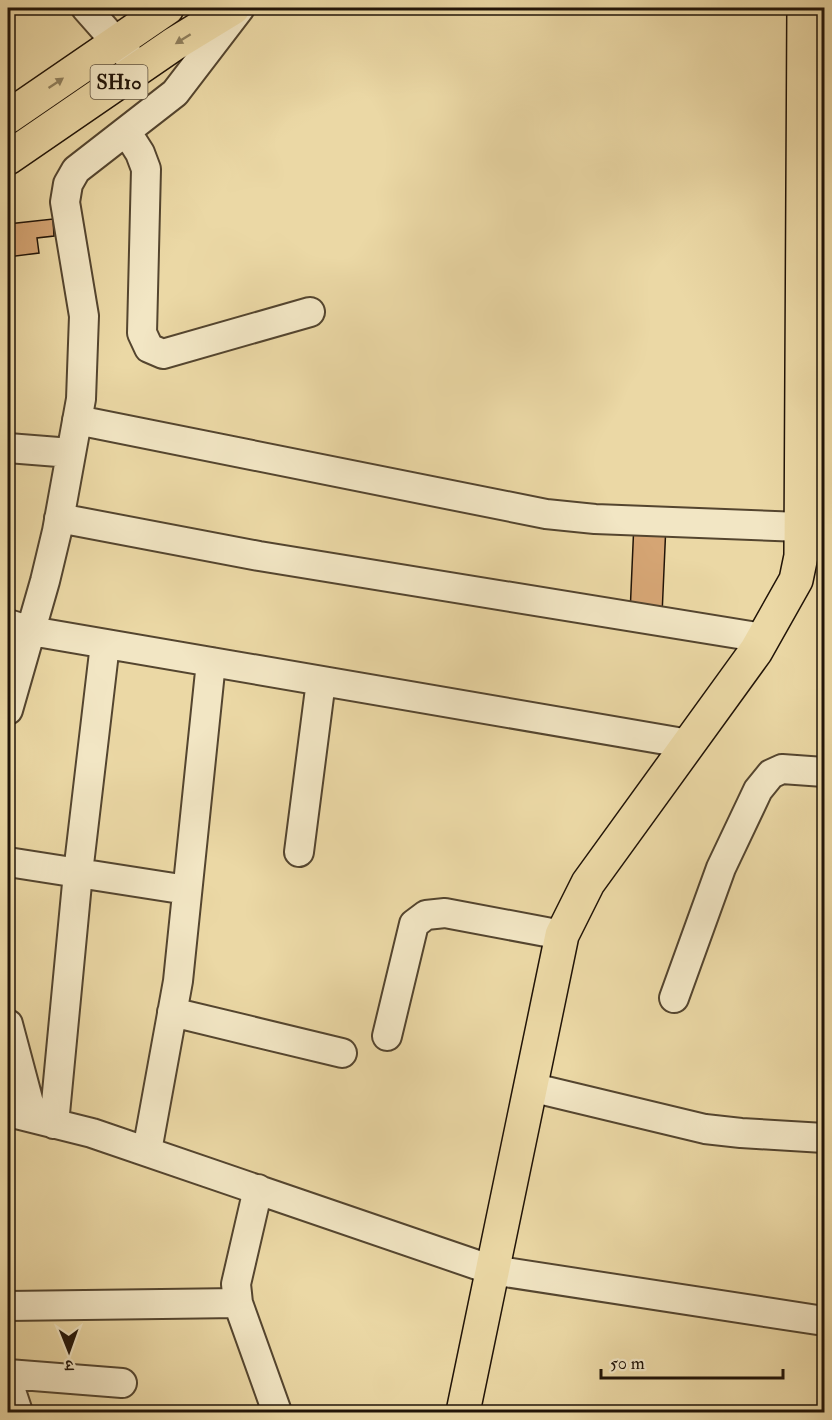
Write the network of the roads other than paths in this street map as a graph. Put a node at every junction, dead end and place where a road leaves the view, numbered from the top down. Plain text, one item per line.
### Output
1 (86, 8) edge
2 (167, 8) edge
3 (233, 8) edge
4 (240, 8) edge
5 (804, 8) edge
6 (117, 41) junction
7 (814, 67) edge
8 (139, 68) junction
9 (8, 117) edge
10 (126, 131) junction
11 (8, 158) edge
12 (310, 312) dead end
13 (77, 420) junction
14 (8, 448) edge
15 (71, 453) junction
16 (59, 518) junction
17 (809, 548) edge
18 (19, 627) edge
19 (764, 638) junction
20 (105, 644) junction
21 (212, 662) junction
22 (321, 681) junction
23 (8, 710) edge
24 (689, 744) junction
25 (825, 772) edge
26 (299, 852) dead end
27 (8, 862) edge
28 (78, 873) junction
29 (187, 890) junction
30 (562, 935) junction
31 (674, 998) dead end
32 (172, 1012) junction
33 (8, 1024) edge
34 (387, 1035) dead end
35 (342, 1053) dead end
36 (530, 1087) junction
37 (32, 1118) edge
38 (825, 1138) edge
39 (147, 1151) junction
40 (258, 1190) junction
41 (492, 1270) junction
42 (238, 1303) junction
43 (8, 1306) edge
44 (825, 1321) edge
45 (8, 1374) edge
46 (8, 1382) edge
47 (122, 1383) dead end
48 (18, 1413) edge
49 (277, 1413) edge
50 (463, 1413) edge

1 - 6 street
2 - 6 main road, SH10
3 -> 8 main road, SH10
4 - 10 street
5 - 7 main road
6 - 8 street
9 -> 6 main road, SH10
7 - 17 main road
8 - 11 main road, SH10
10 - 12 street
10 - 13 street
13 - 15 street
13 - 17 street
14 - 15 street
15 - 16 street
16 - 18 street
16 - 19 street
17 - 19 main road
18 - 20 street
18 - 23 street
19 - 24 main road
20 - 21 street
20 - 28 street
21 - 22 street
21 - 29 street
22 - 24 street
22 - 26 street
24 - 30 main road
25 - 31 street
27 - 28 street
28 - 29 street
28 - 37 street
29 - 32 street
30 - 34 street
30 - 36 main road
32 - 35 street
32 - 39 street
33 - 37 street
36 - 38 street
36 - 41 main road
37 - 39 street
39 - 40 street
40 - 41 street
40 - 42 street
41 - 44 street
41 - 50 main road
42 - 43 street
42 - 49 street
45 - 47 street
46 - 48 street

